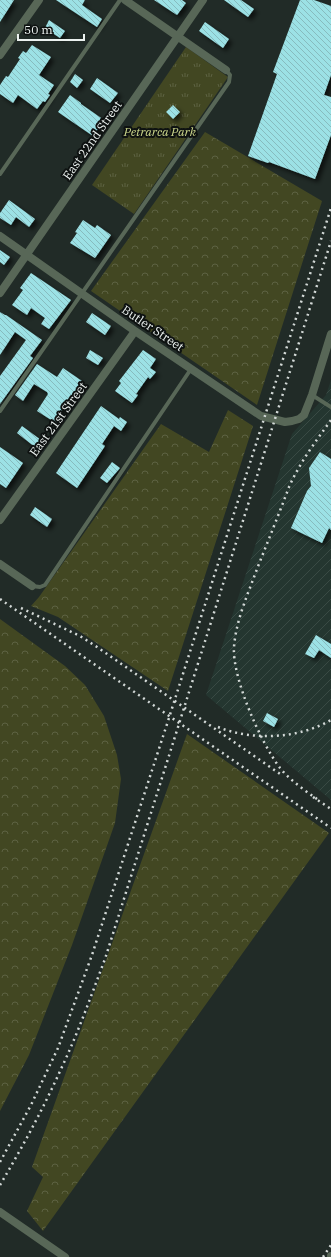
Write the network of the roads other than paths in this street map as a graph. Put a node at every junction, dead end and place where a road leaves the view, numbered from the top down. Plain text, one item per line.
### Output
1 (39, 0) edge
2 (120, 0) edge
3 (126, 0) edge
4 (203, 0) edge
5 (178, 36) junction
6 (0, 55) edge
7 (226, 70) joint
8 (0, 174) edge
9 (0, 236) edge
10 (26, 255) junction
11 (0, 293) edge
12 (81, 293) junction
13 (136, 331) junction
14 (331, 334) edge
15 (191, 369) junction
16 (312, 395) junction
17 (331, 407) edge
18 (0, 411) edge
19 (0, 520) edge
20 (0, 564) edge
21 (32, 586) joint
22 (0, 1212) edge
23 (65, 1257) edge

1 - 6 street
2 - 8 lane
3 - 5 street
4 - 5 street, East 22nd Street
5 - 7 street
5 - 10 street, East 22nd Street
7 - 12 lane
9 - 10 street, Butler Street
10 - 11 street, East 22nd Street
10 - 12 street, Butler Street
12 - 13 street, Butler Street
12 - 18 lane
13 - 15 street, Butler Street
13 - 19 street, East 21st Street
14 - 16 street
15 - 16 street, Butler Street
15 - 21 lane
16 - 17 lane
20 - 21 street
22 - 23 street

